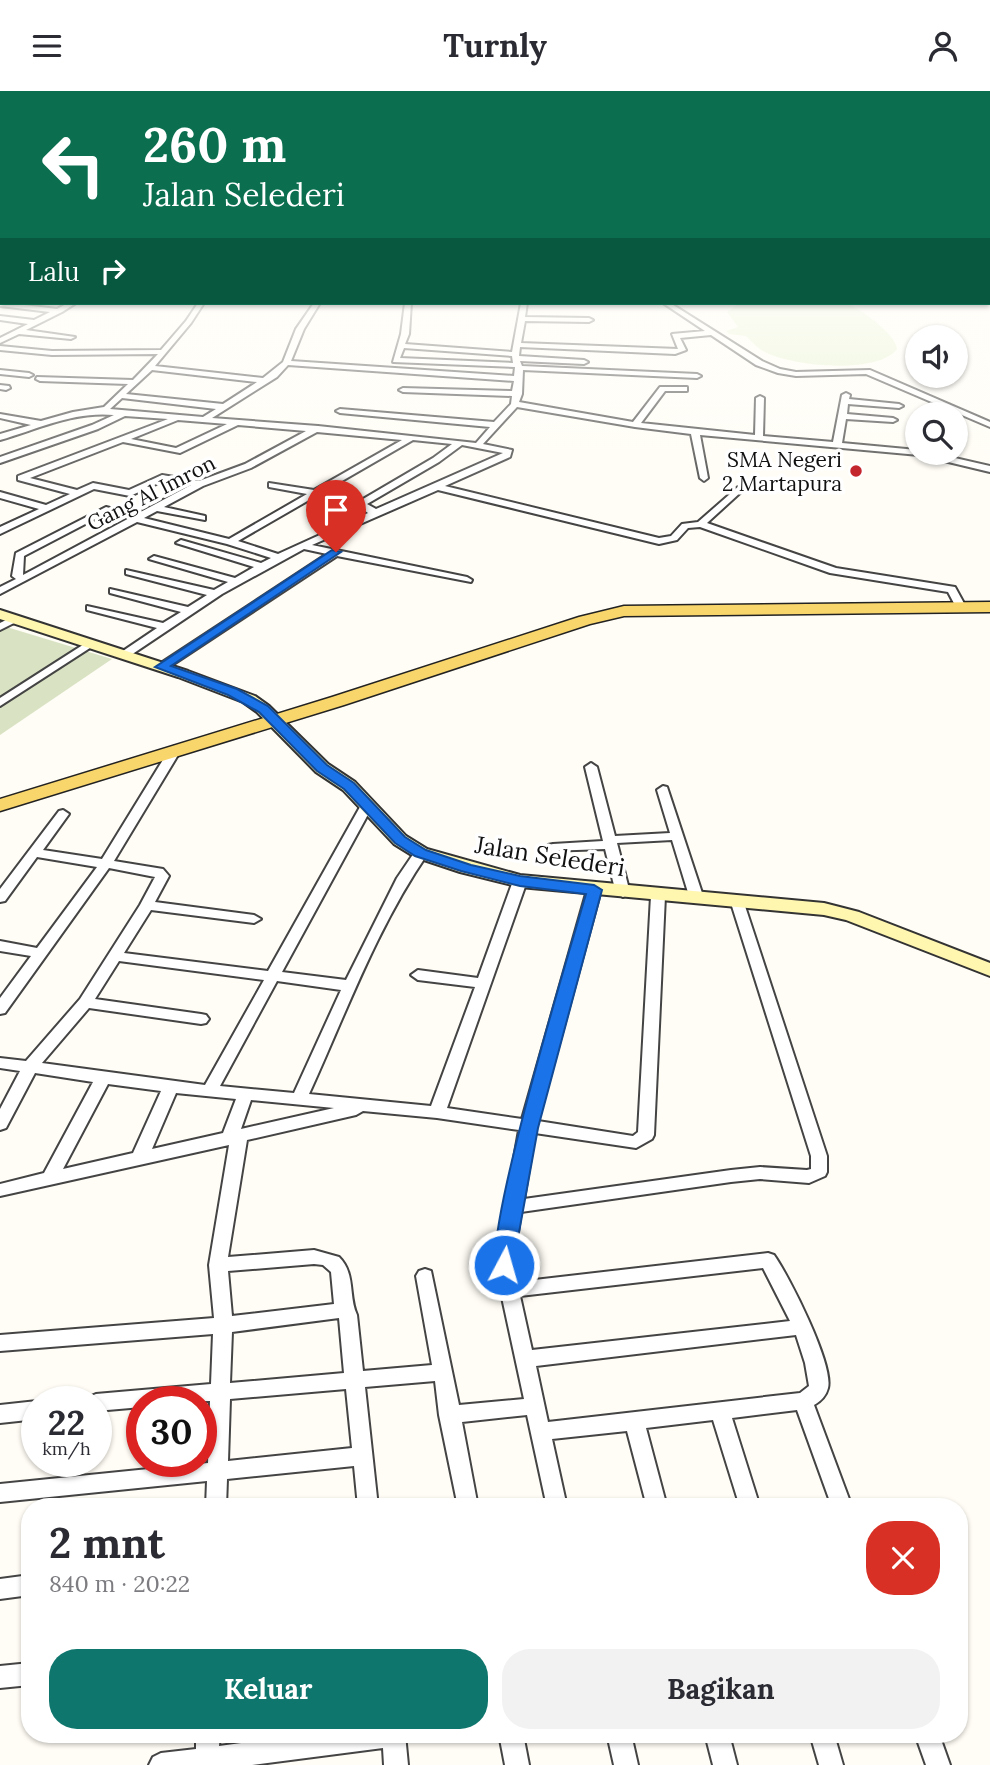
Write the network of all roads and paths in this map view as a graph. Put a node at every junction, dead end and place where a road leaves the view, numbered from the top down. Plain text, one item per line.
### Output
1 (32, 351) edge
2 (291, 351) edge
3 (399, 351) edge
4 (444, 351) edge
5 (518, 351) edge
6 (678, 351) edge
7 (743, 351) edge
8 (163, 352) joint
9 (517, 358) junction
10 (286, 363) junction
11 (662, 366) dead end
12 (150, 368) junction
13 (0, 372) edge
14 (29, 375) dead end
15 (697, 376) dead end
16 (40, 379) dead end
17 (519, 379) junction
18 (265, 381) junction
19 (136, 382) junction
20 (684, 389) dead end
21 (404, 390) dead end
22 (892, 392) dead end
23 (518, 394) junction
24 (121, 396) junction
25 (760, 398) dead end
26 (515, 404) junction
27 (224, 407) junction
28 (100, 411) junction
29 (340, 411) dead end
30 (123, 413) junction
31 (0, 416) edge
32 (842, 416) junction
33 (179, 418) junction
34 (204, 420) junction
35 (892, 420) dead end
36 (41, 424) junction
37 (236, 424) junction
38 (495, 425) junction
39 (635, 425) junction
40 (990, 425) edge
41 (318, 428) junction
42 (695, 432) junction
43 (2, 435) edge
44 (413, 437) junction
45 (760, 439) junction
46 (121, 440) junction
47 (460, 442) junction
48 (479, 444) junction
49 (837, 446) junction
50 (905, 452) edge
51 (0, 460) edge
52 (968, 464) edge
53 (990, 469) edge
54 (704, 478) dead end
55 (200, 484) junction
56 (272, 485) dead end
57 (438, 487) junction
58 (737, 489) dead end
59 (77, 493) junction
60 (316, 493) junction
61 (0, 495) edge
62 (46, 508) junction
63 (157, 508) junction
64 (109, 509) dead end
65 (376, 513) junction
66 (202, 518) dead end
67 (138, 519) junction
68 (0, 522) edge
69 (701, 524) junction
70 (11, 525) junction
71 (0, 531) edge
72 (63, 533) junction
73 (95, 541) junction
74 (230, 542) junction
75 (181, 543) dead end
76 (304, 546) junction
77 (336, 552) junction
78 (278, 557) junction
79 (154, 559) dead end
80 (262, 566) junction
81 (130, 572) dead end
82 (24, 579) junction
83 (467, 580) dead end
84 (236, 581) junction
85 (0, 591) edge
86 (114, 591) dead end
87 (213, 593) junction
88 (961, 607) junction
89 (990, 607) edge
90 (90, 608) dead end
91 (190, 611) junction
92 (5, 620) edge
93 (165, 627) junction
94 (89, 644) junction
95 (124, 655) junction
96 (162, 667) junction
97 (0, 703) edge
98 (274, 720) junction
99 (175, 750) junction
100 (591, 767) dead end
101 (663, 790) dead end
102 (0, 805) edge
103 (366, 807) junction
104 (63, 814) dead end
105 (677, 837) junction
106 (610, 842) junction
107 (553, 848) dead end
108 (35, 852) junction
109 (421, 853) junction
110 (107, 862) junction
111 (520, 881) junction
112 (594, 890) junction
113 (623, 893) junction
114 (658, 896) junction
115 (0, 898) edge
116 (697, 899) junction
117 (738, 903) junction
118 (147, 905) junction
119 (254, 919) dead end
120 (0, 946) edge
121 (41, 953) junction
122 (115, 956) junction
123 (990, 970) edge
124 (418, 975) dead end
125 (273, 977) junction
126 (483, 983) junction
127 (351, 986) junction
128 (85, 1003) junction
129 (0, 1009) edge
130 (201, 1019) dead end
131 (0, 1063) edge
132 (30, 1067) junction
133 (103, 1078) junction
134 (171, 1087) junction
135 (210, 1090) junction
136 (245, 1095) junction
137 (300, 1097) junction
138 (364, 1107) junction
139 (437, 1112) junction
140 (0, 1124) edge
141 (528, 1128) junction
142 (234, 1138) junction
143 (140, 1157) junction
144 (51, 1177) junction
145 (0, 1190) edge
146 (513, 1207) junction
147 (218, 1265) junction
148 (425, 1276) dead end
149 (510, 1290) junction
150 (343, 1310) junction
151 (223, 1325) junction
152 (801, 1327) junction
153 (0, 1343) edge
154 (525, 1359) junction
155 (443, 1372) junction
156 (354, 1382) junction
157 (221, 1390) junction
158 (112, 1401) edge
159 (803, 1401) junction
160 (534, 1406) junction
161 (21, 1412) edge
162 (720, 1412) junction
163 (0, 1414) edge
164 (449, 1415) junction
165 (635, 1423) junction
166 (541, 1432) junction
167 (362, 1456) junction
168 (218, 1471) junction
169 (0, 1493) edge
170 (216, 1498) edge
171 (367, 1498) edge
172 (466, 1498) edge
173 (554, 1498) edge
174 (655, 1498) edge
175 (747, 1498) edge
176 (839, 1498) edge
177 (21, 1586) edge
178 (0, 1589) edge
179 (21, 1675) edge
180 (0, 1677) edge
181 (208, 1743) edge
182 (338, 1743) edge
183 (394, 1743) edge
184 (513, 1743) edge
185 (621, 1743) edge
186 (719, 1743) edge
187 (825, 1743) edge
188 (930, 1743) edge
189 (207, 1762) edge
190 (161, 1765) edge
191 (396, 1765) edge
192 (517, 1765) edge
193 (626, 1765) edge
194 (725, 1765) edge
195 (831, 1765) edge
196 (938, 1765) edge

1 - 8 street
2 - 10 street
3 - 9 street
4 - 9 street
5 - 9 street
6 - 9 street
7 - 40 street
8 - 12 street
9 - 11 street
9 - 15 street
9 - 17 street
10 - 17 street
10 - 18 street
12 - 18 street
12 - 19 street
13 - 14 street
16 - 19 street
17 - 23 street
18 - 27 street
19 - 24 street
20 - 39 street
21 - 23 street
22 - 32 street
23 - 26 street
24 - 27 street
24 - 28 street
25 - 45 street
26 - 38 street
26 - 39 street
27 - 34 street
28 - 30 street
28 - 36 street
29 - 38 street
30 - 33 street
30 - 51 street
31 - 36 street
32 - 35 street
32 - 49 street
33 - 34 street
33 - 46 street
34 - 37 street
36 - 43 street
37 - 41 street
37 - 46 street
38 - 48 street
39 - 42 street
41 - 44 street
41 - 55 street, Gang Al Imron
42 - 45 street
42 - 54 street
44 - 47 street
44 - 60 street
45 - 49 street
46 - 59 street
47 - 48 street
47 - 65 street
48 - 57 street
49 - 50 street
52 - 53 street
55 - 59 street
55 - 63 street, Gang Al Imron
56 - 60 street
57 - 65 street
57 - 69 street
58 - 69 street
59 - 62 street
60 - 74 street
61 - 62 street
62 - 70 street
63 - 66 street
63 - 67 street, Gang Al Imron
64 - 72 street
65 - 76 street
67 - 73 street, Gang Al Imron
67 - 74 street
68 - 70 street
69 - 88 street
70 - 71 street
72 - 73 street
72 - 82 street
73 - 82 street, Gang Al Imron
74 - 78 street
75 - 80 street
76 - 77 street
76 - 78 street
77 - 83 street
77 - 96 street
78 - 80 street
79 - 84 street
80 - 84 street
81 - 87 street
82 - 85 street, Gang Al Imron
84 - 87 street
86 - 91 street
87 - 91 street
88 - 89 main road
88 - 98 main road
90 - 93 street
91 - 93 street
92 - 94 street, Jalan Selederi
93 - 95 street
94 - 95 street, Jalan Selederi
94 - 97 street
95 - 96 street, Jalan Selederi
96 - 98 street, Jalan Selederi
98 - 99 main road
98 - 103 street, Jalan Selederi
99 - 102 main road
99 - 110 street
100 - 106 street
101 - 105 street
103 - 109 street, Jalan Selederi
103 - 125 street
104 - 108 street
105 - 106 street
105 - 116 street
106 - 107 street
106 - 113 street
108 - 110 street
108 - 115 street
109 - 111 street, Jalan Selederi
109 - 127 street
110 - 118 street
110 - 121 street
111 - 112 street, Jalan Selederi
111 - 126 street
112 - 113 street, Jalan Selederi
112 - 141 street
113 - 114 street, Jalan Selederi
114 - 116 street, Jalan Selederi
114 - 141 street
116 - 117 street, Jalan Selederi
117 - 123 street, Jalan Selederi
117 - 146 street
118 - 119 street
118 - 122 street
120 - 121 street
121 - 129 street
122 - 125 street
122 - 128 street
124 - 126 street
125 - 127 street
125 - 135 street
126 - 139 street
127 - 137 street
128 - 130 street
128 - 132 street
131 - 132 street
132 - 133 street
132 - 140 street
133 - 134 street
133 - 144 street
134 - 135 street
134 - 143 street
135 - 136 street
136 - 137 street
136 - 142 street
137 - 138 street
138 - 139 street
138 - 142 street
139 - 141 street
141 - 146 street
142 - 143 street
142 - 147 street
143 - 144 street
144 - 145 street
146 - 149 street
147 - 150 street
147 - 151 street
148 - 155 street
149 - 152 street
149 - 154 street
150 - 151 street
150 - 156 street
151 - 153 street
151 - 157 street
152 - 154 street
152 - 159 street
154 - 160 street
155 - 156 street
155 - 164 street
156 - 157 street
156 - 167 street
157 - 158 street
157 - 168 street
159 - 162 street
159 - 176 street
160 - 164 street
160 - 166 street
161 - 163 street
162 - 165 street
162 - 175 street
164 - 172 street
165 - 166 street
165 - 174 street
166 - 173 street
167 - 168 street
167 - 171 street
168 - 169 street
168 - 170 street
177 - 178 street
179 - 180 street
181 - 189 street
182 - 189 street
183 - 191 street
184 - 192 street
185 - 193 street
186 - 194 street
187 - 195 street
188 - 196 street
189 - 190 street

